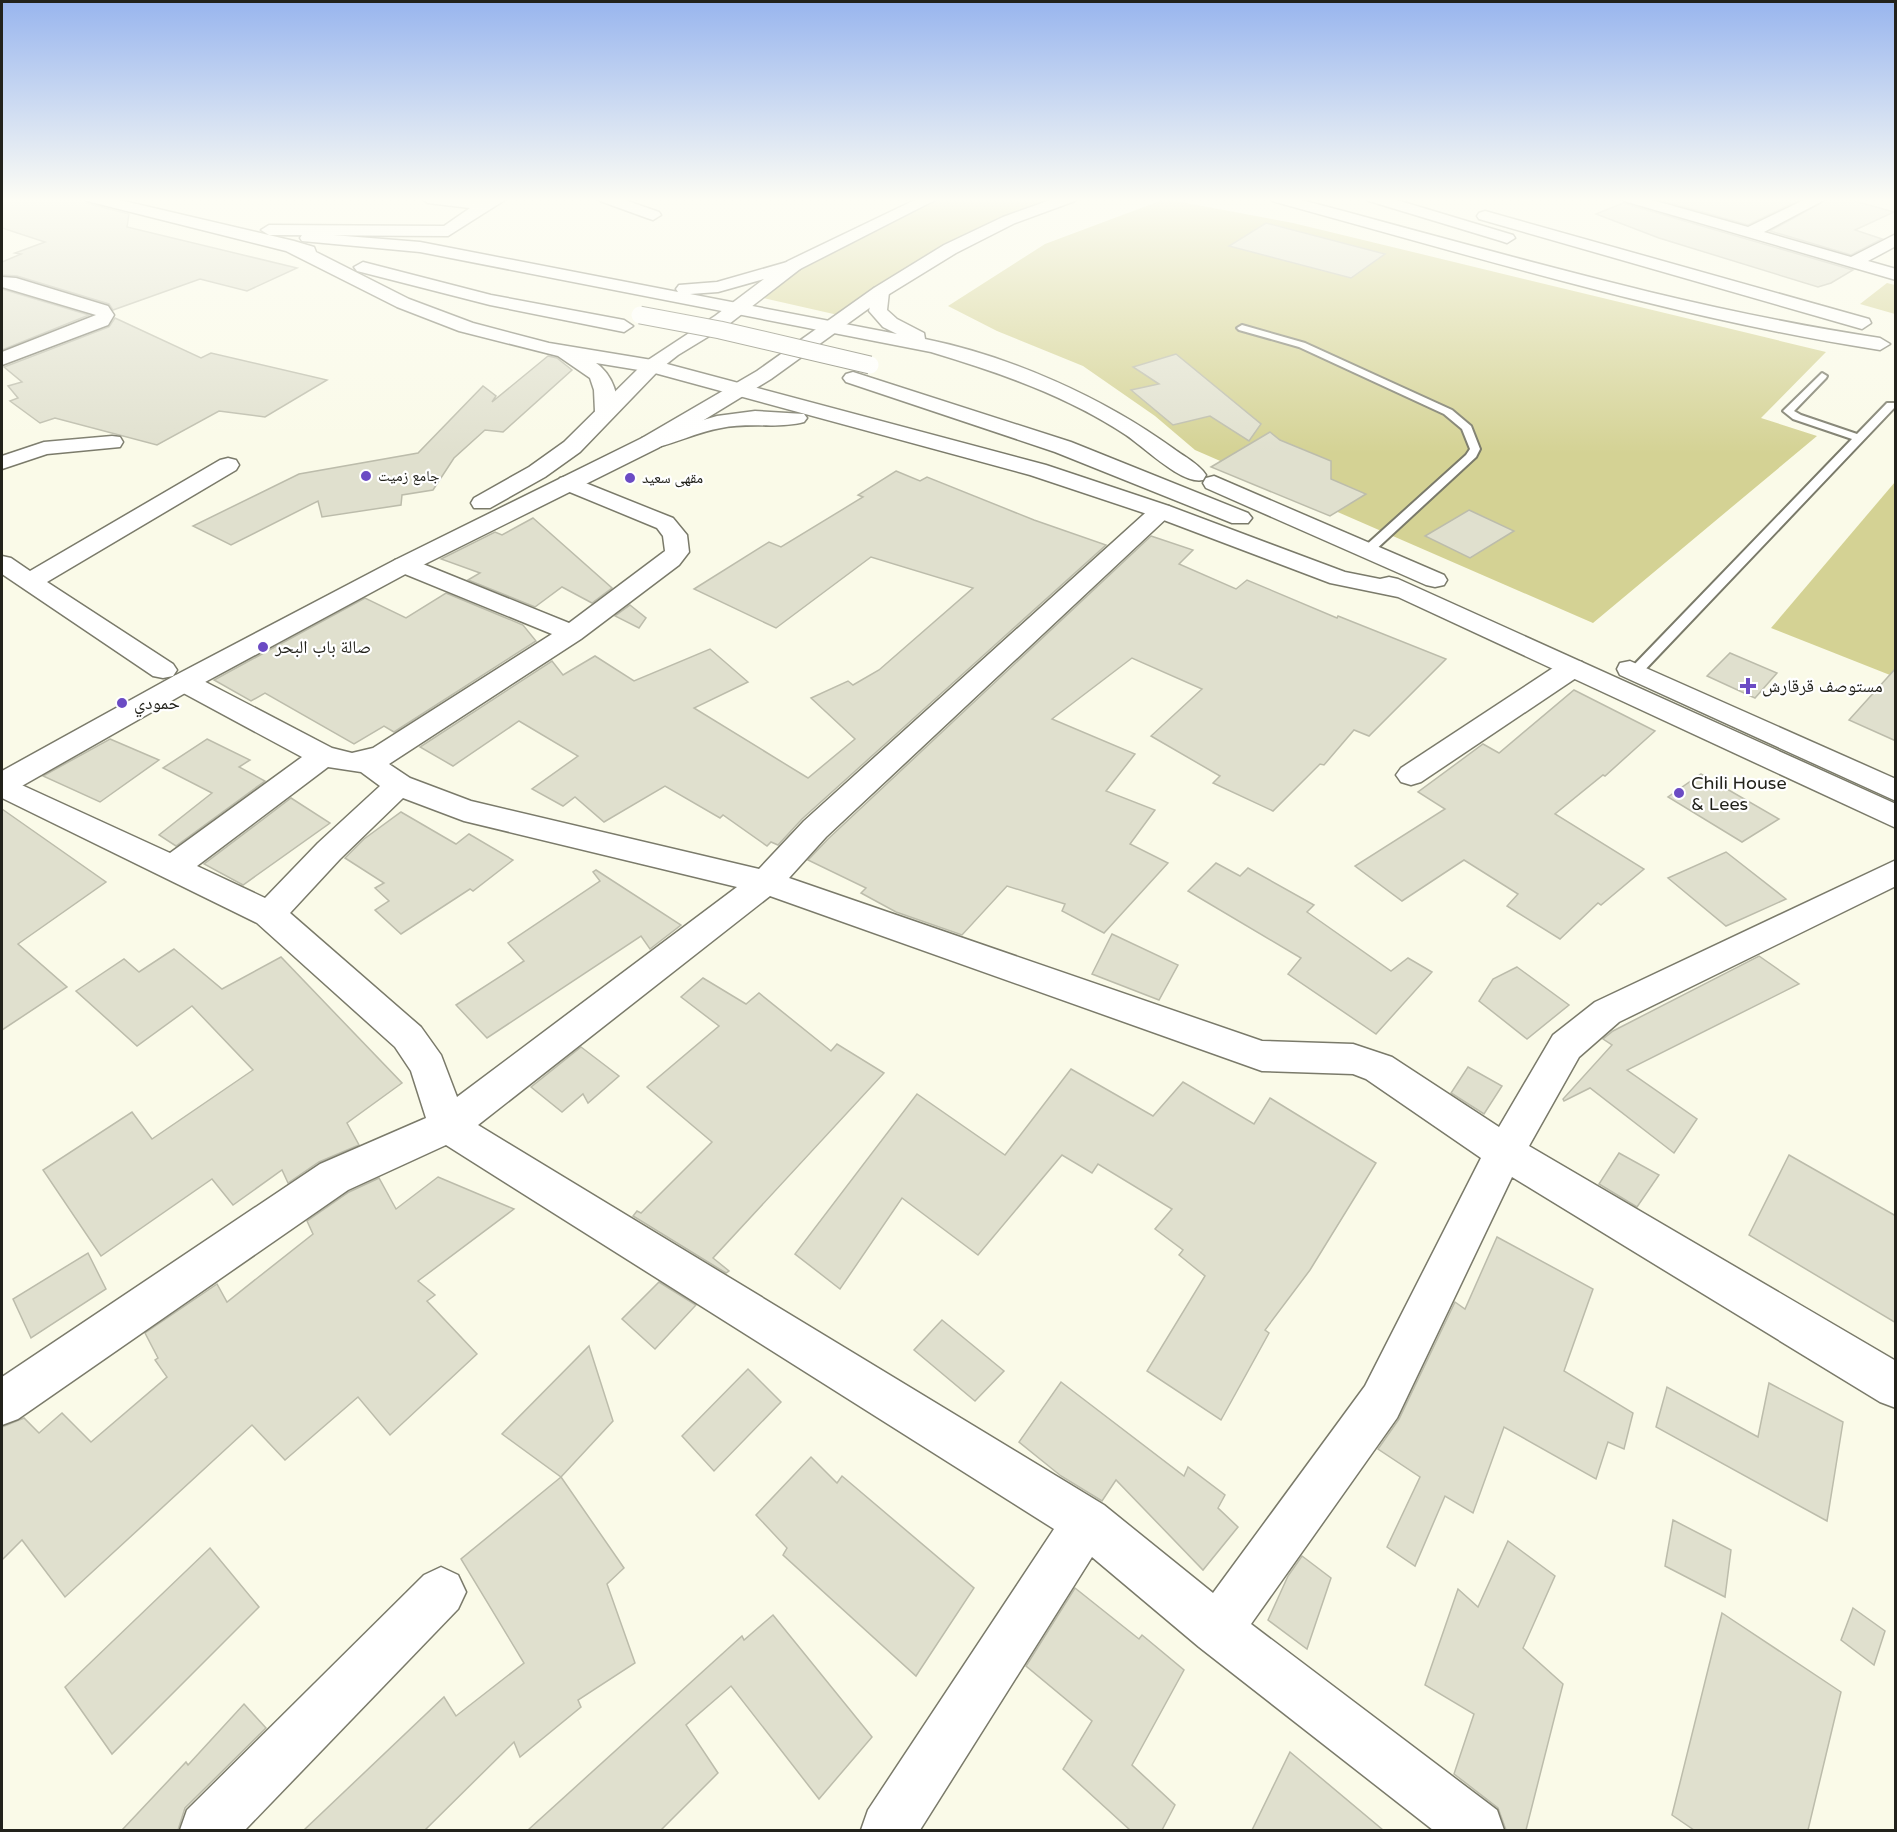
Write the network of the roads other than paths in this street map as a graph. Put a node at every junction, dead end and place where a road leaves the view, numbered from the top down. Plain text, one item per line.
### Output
1 (15, 283) edge
2 (364, 283) edge
3 (429, 283) edge
4 (479, 283) edge
5 (602, 283) edge
6 (730, 283) edge
7 (769, 283) edge
8 (894, 283) edge
9 (1597, 283) edge
10 (1664, 283) edge
11 (1721, 283) edge
12 (1739, 283) edge
13 (630, 289) junction
14 (880, 292) junction
15 (1803, 307) junction
16 (729, 314) junction
17 (632, 321) junction
18 (1242, 328) dead end
19 (825, 332) junction
20 (1896, 332) edge
21 (1888, 346) edge
22 (935, 347) junction
23 (548, 349) junction
24 (671, 351) junction
25 (2, 359) edge
26 (652, 366) junction
27 (862, 371) junction
28 (682, 375) junction
29 (764, 375) junction
30 (1822, 376) dead end
31 (709, 382) junction
32 (738, 390) junction
33 (1891, 405) dead end
34 (605, 412) junction
35 (861, 423) junction
36 (1859, 438) junction
37 (112, 442) dead end
38 (650, 443) junction
39 (2, 463) edge
40 (228, 465) dead end
41 (1195, 475) junction
42 (568, 483) junction
43 (1161, 511) junction
44 (1368, 550) junction
45 (2, 563) edge
46 (404, 566) junction
47 (30, 581) junction
48 (1408, 592) junction
49 (572, 633) junction
50 (1572, 668) junction
51 (1635, 672) junction
52 (173, 676) junction
53 (323, 756) junction
54 (2, 759) edge
55 (367, 762) junction
56 (1411, 775) dead end
57 (399, 784) junction
58 (2, 785) edge
59 (1896, 790) edge
60 (1896, 817) edge
61 (173, 867) junction
62 (1896, 872) edge
63 (766, 882) junction
64 (269, 914) junction
65 (448, 1126) junction
66 (1504, 1152) junction
67 (1896, 1386) edge
68 (2, 1403) edge
69 (1087, 1522) junction
70 (441, 1592) dead end
71 (1217, 1629) junction
72 (207, 1830) edge
73 (888, 1830) edge
74 (1477, 1830) edge

1 - 25 main road
2 - 23 main road
3 - 17 main road
4 - 17 main road
5 - 13 main road
6 - 13 main road
7 - 16 main road
8 - 14 main road
9 - 21 main road
10 - 21 main road
11 - 15 main road
12 - 15 main road
13 - 16 main road
14 - 19 main road
14 - 22 main road
15 - 20 main road
16 - 19 main road
16 - 24 main road
17 - 27 main road
18 - 44 lane
19 - 22 main road
19 - 29 main road
22 - 41 main road
23 - 26 main road
23 - 34 main road
24 - 26 main road
24 - 28 main road
26 - 28 main road
26 - 34 main road
27 - 41 main road
27 - 48 main road
28 - 31 main road
29 - 31 main road
29 - 32 main road
30 - 36 lane
31 - 32 main road
32 - 35 main road
32 - 38 main road
33 - 36 lane
34 - 52 main road
35 - 38 main road
35 - 43 main road
36 - 51 lane
37 - 39 main road
38 - 42 main road
40 - 47 main road
41 - 44 main road
42 - 46 main road
42 - 49 main road
43 - 48 main road
43 - 63 main road
44 - 51 main road
45 - 47 main road
46 - 49 main road
46 - 52 main road
47 - 52 main road
48 - 50 main road
49 - 55 main road
50 - 56 main road
50 - 60 main road
51 - 59 main road
52 - 53 main road
52 - 54 main road
52 - 58 main road
53 - 55 main road
53 - 61 main road
55 - 57 main road
57 - 63 main road
57 - 64 main road
58 - 61 main road
61 - 64 main road
62 - 66 main road
63 - 65 main road
63 - 66 main road
64 - 65 main road
65 - 68 main road
65 - 69 main road
66 - 67 main road
66 - 71 main road
69 - 71 main road
69 - 73 main road
70 - 72 main road
71 - 74 main road

